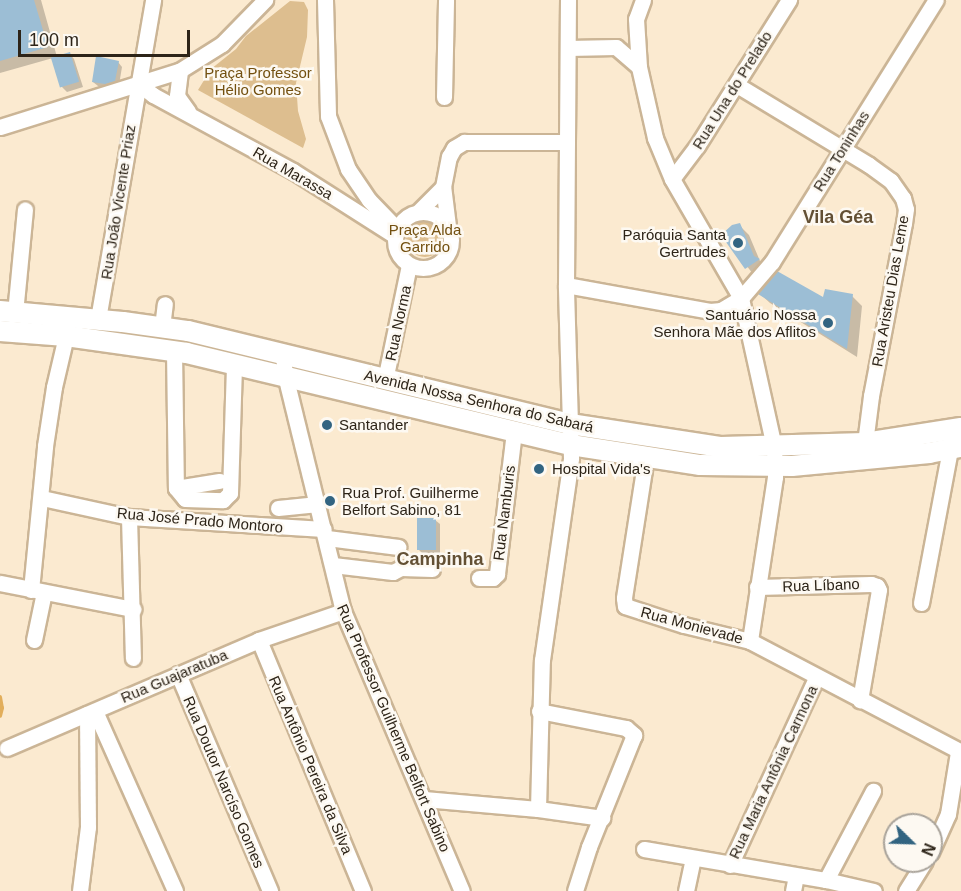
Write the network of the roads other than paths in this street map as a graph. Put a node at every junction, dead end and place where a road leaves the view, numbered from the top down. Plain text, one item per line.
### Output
1 (153, 0) edge
2 (265, 0) edge
3 (325, 0) edge
4 (446, 0) edge
5 (568, 0) edge
6 (642, 0) edge
7 (789, 0) edge
8 (936, 0) edge
9 (636, 19) junction
10 (568, 48) junction
11 (616, 48) junction
12 (639, 67) junction
13 (180, 71) junction
14 (139, 84) junction
15 (737, 85) junction
16 (444, 97) dead end
17 (189, 113) junction
18 (0, 127) edge
19 (567, 142) junction
20 (843, 149) junction
21 (672, 178) junction
22 (443, 187) junction
23 (25, 209) dead end
24 (418, 212) junction
25 (447, 226) junction
26 (396, 232) junction
27 (410, 265) junction
28 (566, 285) junction
29 (741, 298) junction
30 (165, 304) dead end
31 (8, 312) edge
32 (98, 319) junction
33 (162, 327) junction
34 (0, 331) edge
35 (66, 336) junction
36 (174, 350) junction
37 (283, 354) junction
38 (234, 363) junction
39 (285, 375) junction
40 (385, 380) junction
41 (570, 424) junction
42 (961, 428) edge
43 (514, 432) junction
44 (865, 443) junction
45 (571, 445) junction
46 (956, 448) edge
47 (646, 457) junction
48 (775, 457) junction
49 (219, 481) dead end
50 (176, 488) junction
51 (42, 498) junction
52 (318, 504) junction
53 (278, 508) dead end
54 (129, 517) junction
55 (325, 533) junction
56 (398, 547) dead end
57 (333, 565) junction
58 (432, 569) dead end
59 (479, 578) dead end
60 (0, 583) edge
61 (757, 587) junction
62 (38, 591) junction
63 (921, 603) dead end
64 (133, 609) junction
65 (343, 610) junction
66 (34, 640) dead end
67 (259, 640) junction
68 (750, 641) junction
69 (133, 657) dead end
70 (178, 674) junction
71 (816, 678) junction
72 (860, 700) junction
73 (539, 711) junction
74 (91, 713) junction
75 (7, 748) dead end
76 (959, 752) edge
77 (873, 791) dead end
78 (424, 800) junction
79 (538, 809) junction
80 (602, 818) junction
81 (943, 825) edge
82 (644, 849) dead end
83 (693, 859) junction
84 (730, 865) junction
85 (917, 873) edge
86 (826, 880) junction
87 (795, 884) edge
88 (80, 891) edge
89 (174, 891) edge
90 (270, 891) edge
91 (363, 891) edge
92 (462, 891) edge
93 (575, 891) edge
94 (686, 891) edge
95 (874, 891) edge
96 (906, 891) edge

1 - 14 street, Rua João Vicente Priaz
2 - 13 street
3 - 26 street
4 - 16 street
5 - 10 street
6 - 9 street
7 - 15 street, Rua Una do Prelado
8 - 20 street, Rua Toninhas
9 - 11 street
9 - 12 street
10 - 11 street
10 - 19 street
11 - 12 street
12 - 21 street
13 - 14 street
13 - 17 street
14 - 17 street, Rua Marassa
14 - 18 street
14 - 32 street, Rua João Vicente Priaz
15 - 20 street, Rua Aristeu Dias Leme
15 - 21 street, Rua Una do Prelado
17 - 26 street, Rua Marassa
19 - 22 street
19 - 28 street
20 - 29 street, Rua Toninhas
20 - 44 street, Rua Aristeu Dias Leme
21 - 29 street
22 - 24 street
22 - 25 street
23 - 31 street
24 - 25 street
24 - 26 street
25 - 27 street
26 - 27 street
27 - 40 street, Rua Norma
28 - 29 street
28 - 41 street
29 - 48 street
30 - 33 street
31 - 32 main road, Avenida Nossa Senhora do Sabará
32 - 33 main road, Avenida Nossa Senhora do Sabará
33 - 37 main road, Avenida Nossa Senhora do Sabará
34 - 35 main road, Avenida Nossa Senhora do Sabará
35 - 36 main road, Avenida Nossa Senhora do Sabará
35 - 51 street
36 - 38 main road, Avenida Nossa Senhora do Sabará
36 - 50 street
37 - 39 street, Rua Professor Guilherme Belfort Sabino
37 - 40 main road, Avenida Nossa Senhora do Sabará
38 - 39 main road, Avenida Nossa Senhora do Sabará
38 - 50 street
39 - 43 main road, Avenida Nossa Senhora do Sabará
39 - 52 street, Rua Professor Guilherme Belfort Sabino
40 - 41 main road, Avenida Nossa Senhora do Sabará
41 - 45 street
41 - 48 main road, Avenida Nossa Senhora do Sabará
42 - 44 main road, Avenida Nossa Senhora do Sabará
43 - 45 main road, Avenida Nossa Senhora do Sabará
43 - 59 street, Rua Namburis
44 - 48 main road, Avenida Nossa Senhora do Sabará
45 - 47 main road, Avenida Nossa Senhora do Sabará
45 - 73 street
46 - 48 main road, Avenida Nossa Senhora do Sabará
46 - 63 street
47 - 48 main road, Avenida Nossa Senhora do Sabará
47 - 68 street, Rua Monievade
48 - 61 street
49 - 50 street
51 - 54 street, Rua José Prado Montoro
51 - 62 street
52 - 53 street
52 - 55 street, Rua Professor Guilherme Belfort Sabino
54 - 55 street, Rua José Prado Montoro
54 - 64 street
55 - 56 street, Rua José Prado Montoro
55 - 57 street, Rua Professor Guilherme Belfort Sabino
57 - 58 street
57 - 65 street, Rua Professor Guilherme Belfort Sabino
60 - 62 street
61 - 68 street
61 - 72 street, Rua Líbano
62 - 64 street
62 - 66 street
64 - 69 street
65 - 67 street, Rua Guajaratuba
65 - 78 street, Rua Professor Guilherme Belfort Sabino
67 - 70 street, Rua Guajaratuba
67 - 91 street, Rua Antônio Pereira da Silva
68 - 71 street, Rua Monievade
70 - 74 street, Rua Guajaratuba
70 - 90 street, Rua Doutor Narcíso Gomes
71 - 72 street, Rua Monievade
71 - 84 street, Rua Maria Antônia Carmona
72 - 76 street, Rua Monievade
73 - 79 street
73 - 80 street
74 - 75 street, Rua Guajaratuba
74 - 88 street
74 - 89 street
76 - 81 street
77 - 86 street
78 - 79 street
78 - 92 street, Rua Professor Guilherme Belfort Sabino
79 - 80 street
80 - 93 street
82 - 83 street
83 - 84 street
83 - 94 street
84 - 87 street
85 - 96 street
86 - 87 street
86 - 95 street

